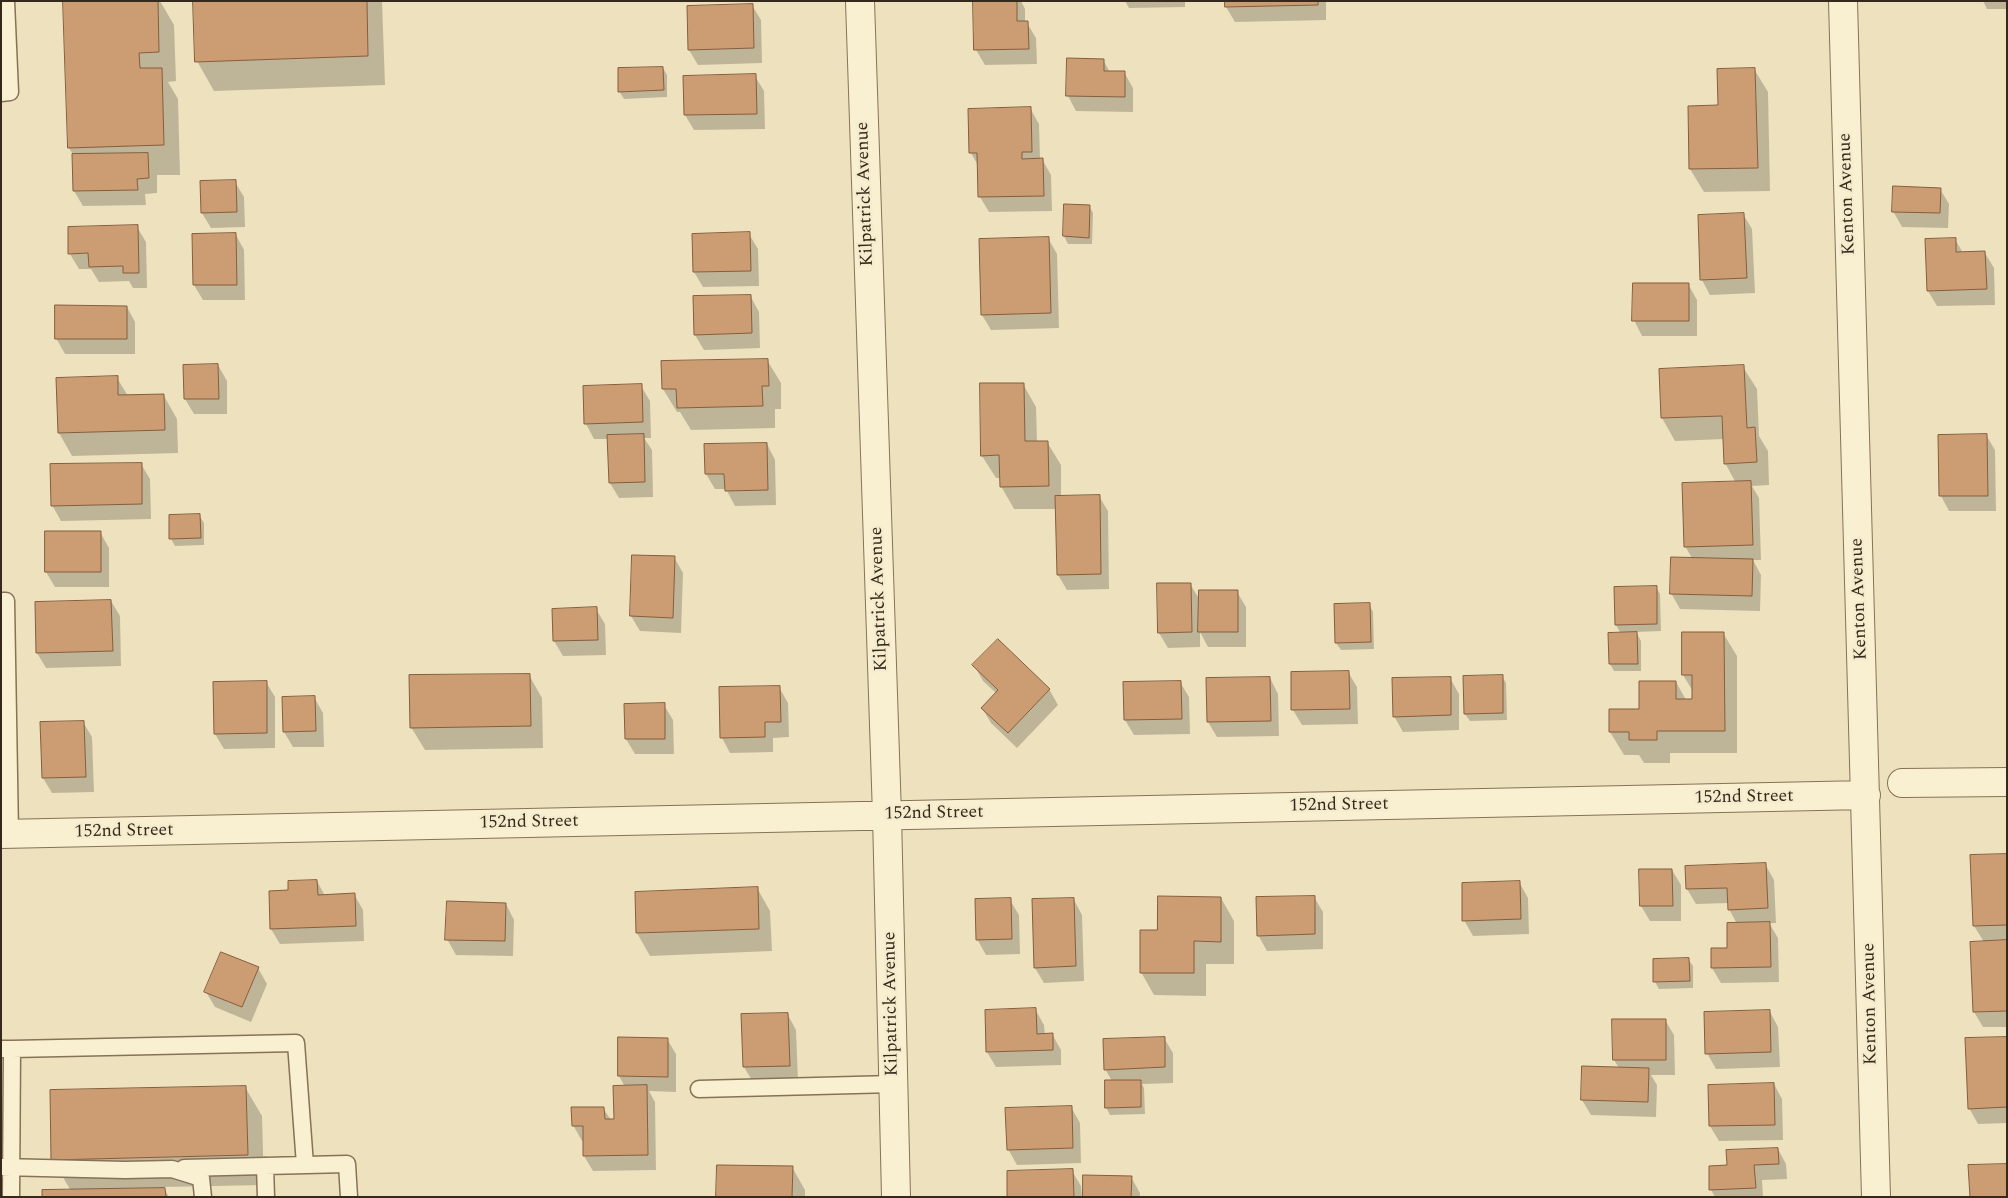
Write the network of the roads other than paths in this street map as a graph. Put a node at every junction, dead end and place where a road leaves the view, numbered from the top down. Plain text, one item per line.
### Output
1 (6, 1) edge
2 (860, 1) edge
3 (1843, 1) edge
4 (1, 93) edge
5 (1, 601) edge
6 (5, 688) edge
7 (2007, 782) edge
8 (1902, 783) dead end
9 (1866, 795) junction
10 (887, 815) junction
11 (6, 834) edge
12 (7, 1049) edge
13 (894, 1084) junction
14 (699, 1089) dead end
15 (306, 1165) junction
16 (6, 1166) edge
17 (264, 1166) junction
18 (172, 1169) junction
19 (12, 1197) edge
20 (203, 1197) edge
21 (266, 1197) edge
22 (348, 1197) edge
23 (896, 1197) edge
24 (1876, 1197) edge

1 - 4 lane
2 - 10 street, Kilpatrick Avenue
3 - 9 street, Kenton Avenue
5 - 6 lane
6 - 11 lane
7 - 8 street
9 - 10 street, 152nd Street
9 - 24 street, Kenton Avenue
10 - 11 street, 152nd Street
10 - 13 street, Kilpatrick Avenue
12 - 15 lane
12 - 16 lane
13 - 14 lane
13 - 23 street, Kilpatrick Avenue
15 - 17 lane
15 - 22 lane
16 - 18 lane
16 - 19 lane
17 - 18 lane
17 - 21 lane
18 - 20 lane

